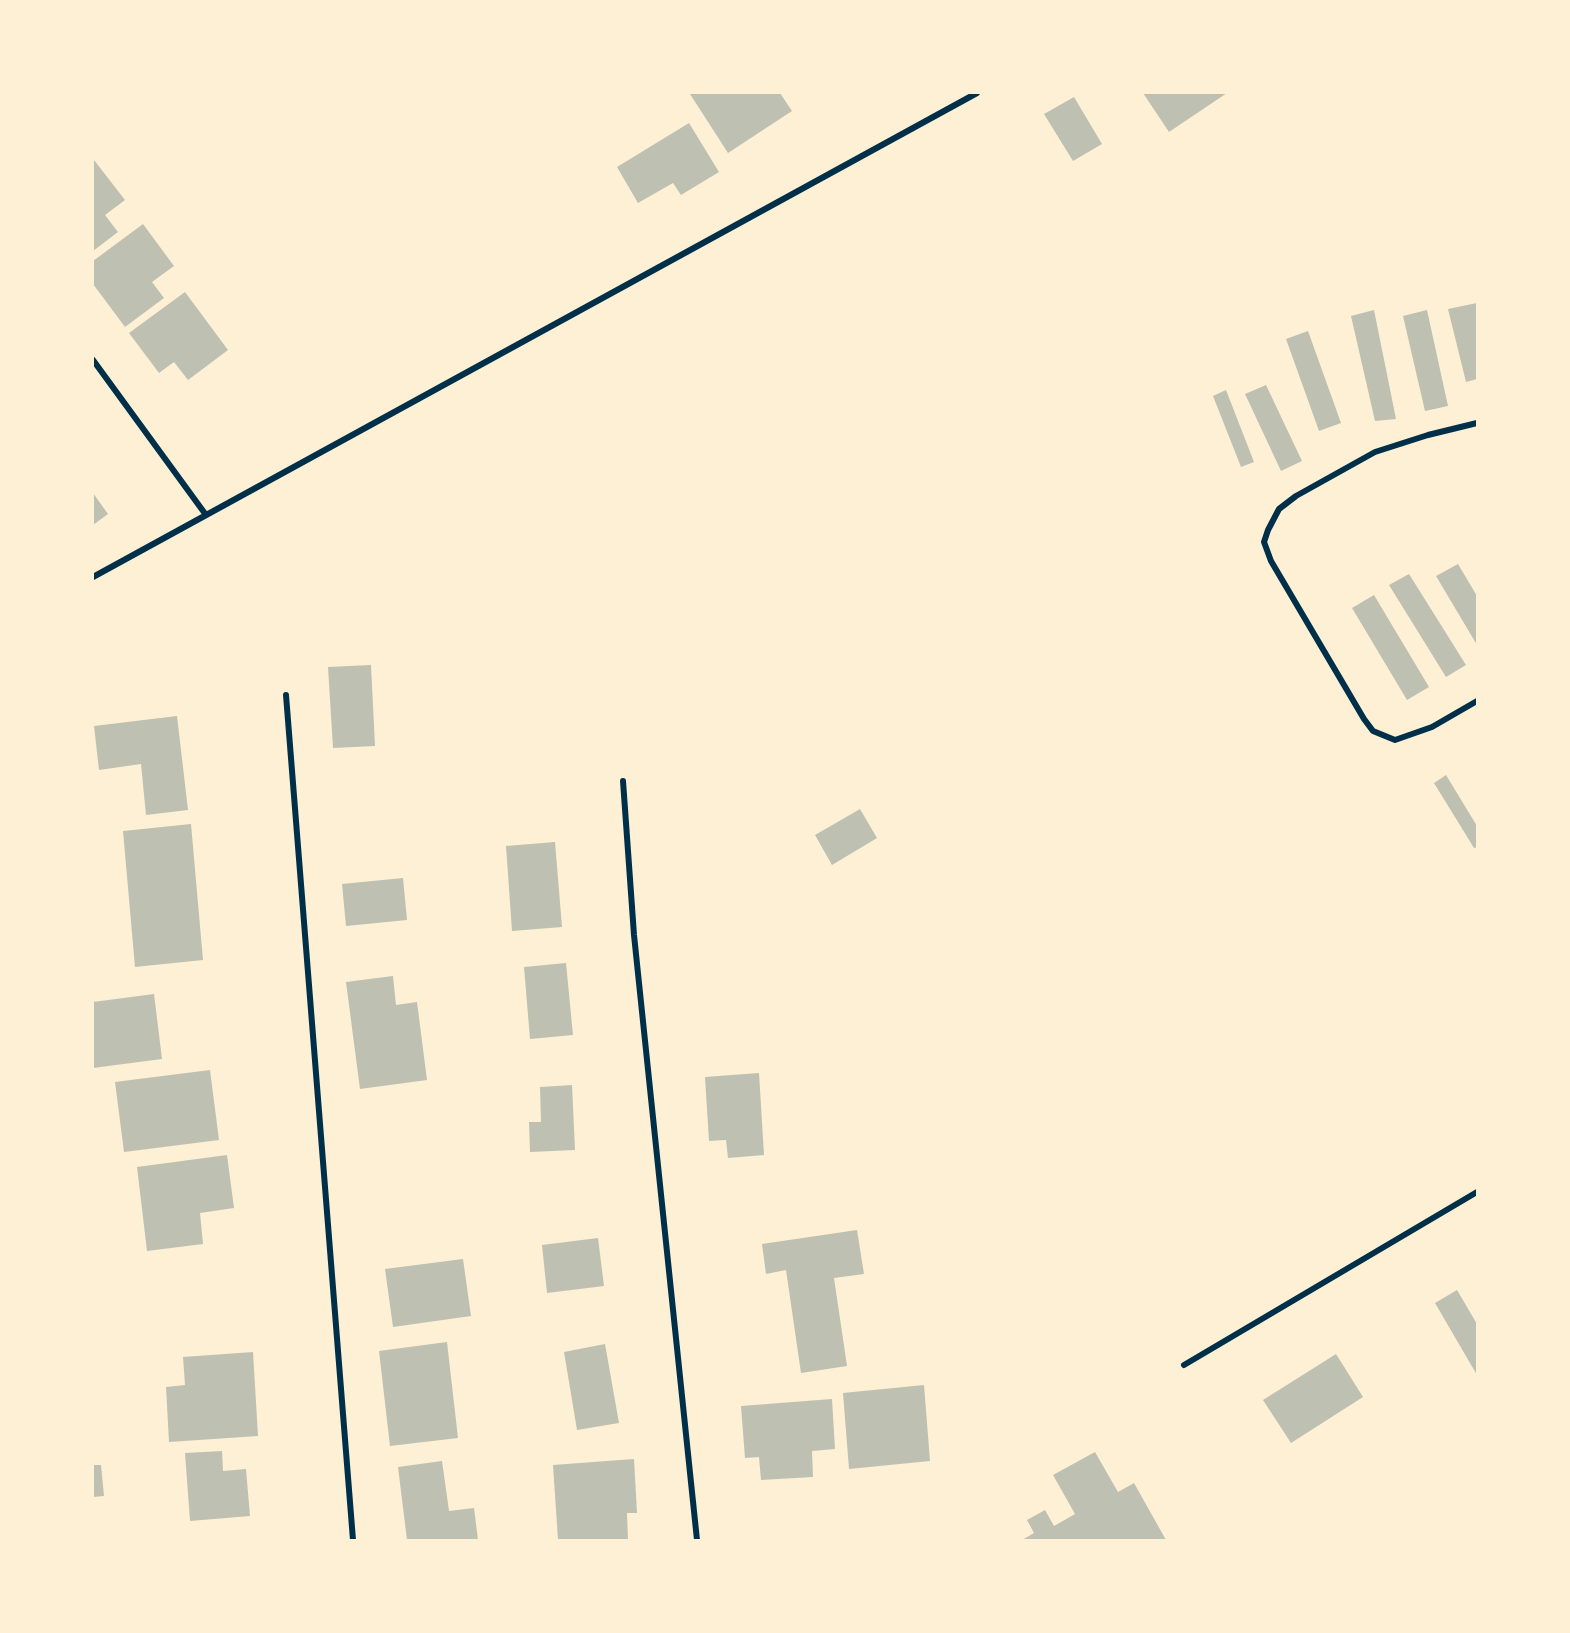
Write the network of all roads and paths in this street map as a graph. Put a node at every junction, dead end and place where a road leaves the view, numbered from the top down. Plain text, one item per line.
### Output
1 (977, 93) edge
2 (93, 360) edge
3 (1477, 423) edge
4 (206, 515) junction
5 (93, 577) edge
6 (286, 695) dead end
7 (1477, 701) edge
8 (624, 781) dead end
9 (1477, 1192) edge
10 (1184, 1365) dead end
11 (353, 1540) edge
12 (697, 1540) edge

1 - 4 street
2 - 4 street
3 - 7 street
4 - 5 street
6 - 11 street
8 - 12 street
9 - 10 street

